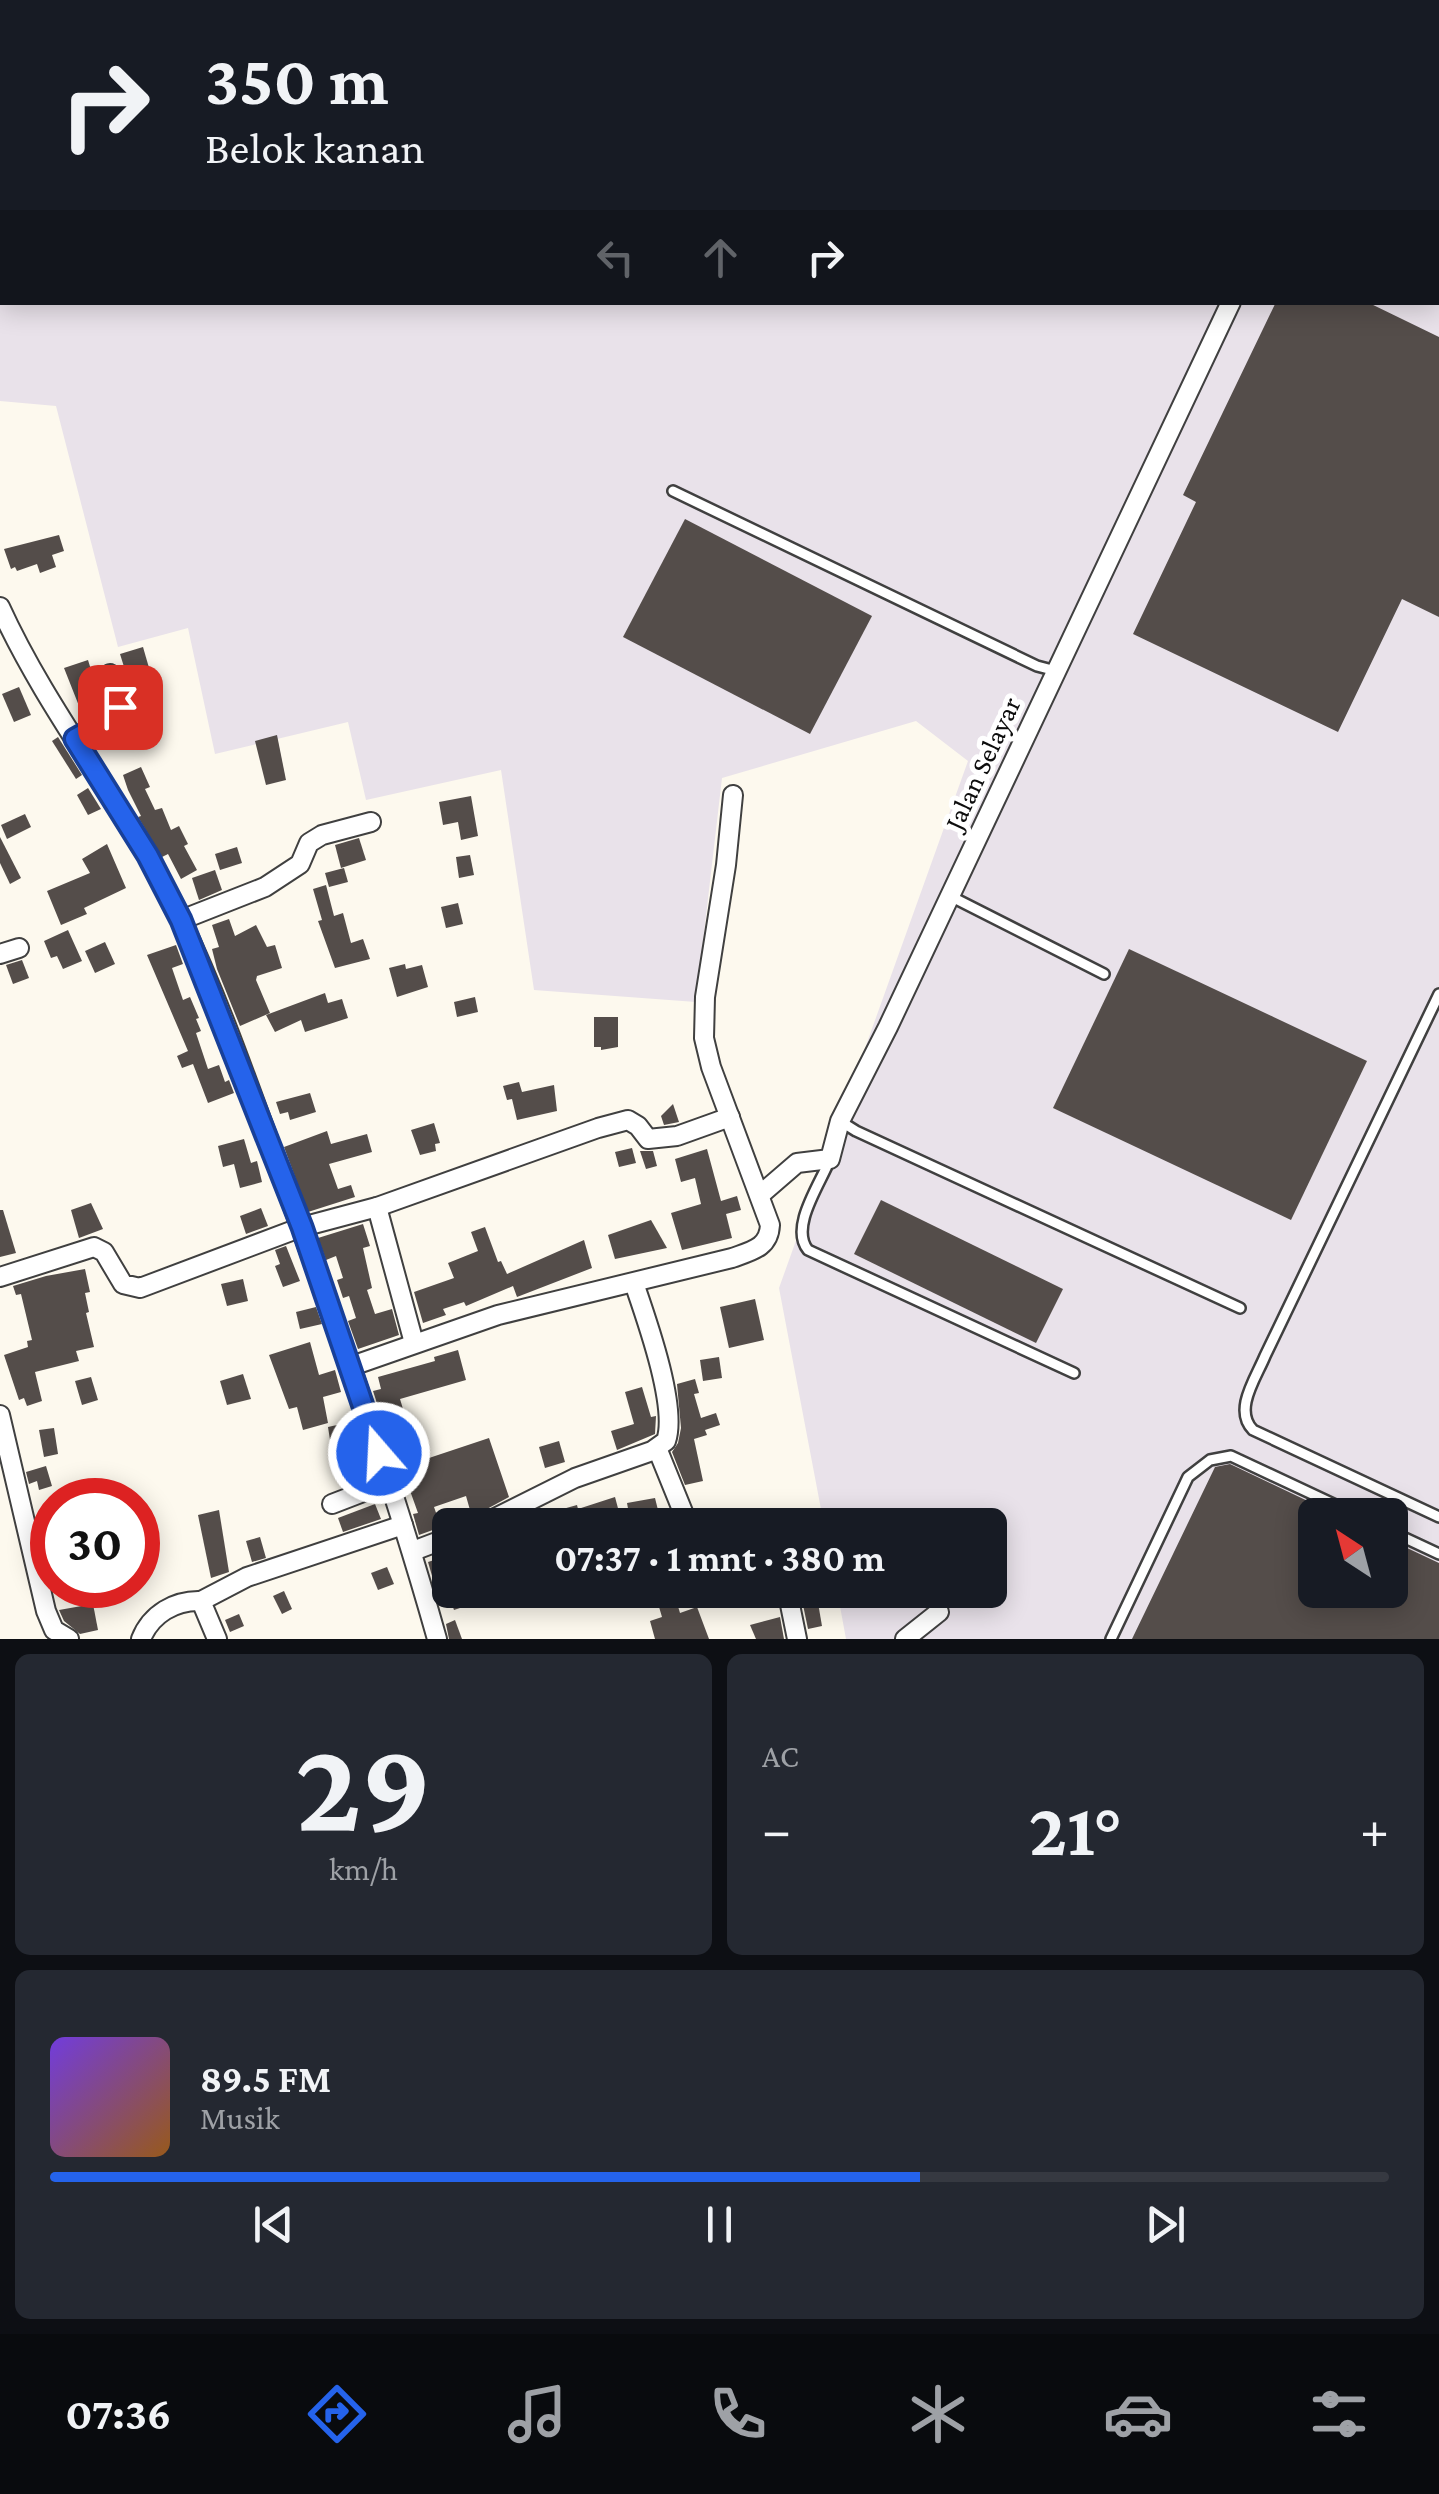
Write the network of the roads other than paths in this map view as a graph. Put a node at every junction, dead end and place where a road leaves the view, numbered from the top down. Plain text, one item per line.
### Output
1 (1230, 305) edge
2 (672, 491) dead end
3 (0, 606) edge
4 (1056, 671) junction
5 (110, 674) dead end
6 (75, 739) junction
7 (733, 794) dead end
8 (371, 822) dead end
9 (950, 895) junction
10 (181, 920) junction
11 (20, 948) dead end
12 (0, 954) edge
13 (1104, 974) dead end
14 (1439, 994) edge
15 (730, 1116) junction
16 (840, 1122) junction
17 (830, 1160) junction
18 (760, 1195) junction
19 (378, 1207) junction
20 (302, 1227) junction
21 (0, 1277) edge
22 (634, 1282) junction
23 (1240, 1308) dead end
24 (414, 1342) junction
25 (349, 1367) junction
26 (1074, 1373) dead end
27 (0, 1414) edge
28 (657, 1448) junction
29 (388, 1482) junction
30 (8, 1495) edge
31 (1321, 1498) edge
32 (332, 1504) dead end
33 (515, 1508) edge
34 (681, 1508) edge
35 (1439, 1516) edge
36 (403, 1524) junction
37 (1408, 1539) edge
38 (432, 1544) edge
39 (412, 1552) junction
40 (1439, 1554) edge
41 (201, 1601) junction
42 (791, 1608) edge
43 (939, 1612) dead end
44 (69, 1639) edge
45 (141, 1639) edge
46 (217, 1639) edge
47 (437, 1639) edge
48 (797, 1639) edge
49 (905, 1639) edge
50 (1111, 1639) edge

1 - 4 street, Jalan Selayar
2 - 4 lane
3 - 6 street
4 - 9 street, Jalan Selayar
5 - 6 street
6 - 10 street
7 - 15 street
8 - 10 street
9 - 13 lane
9 - 16 street, Jalan Selayar
10 - 20 street
11 - 12 street
14 - 35 lane
15 - 18 street
15 - 19 street
16 - 17 street, Jalan Selayar
16 - 23 lane
17 - 18 street
17 - 26 lane, Jalan Selayar
18 - 22 street
19 - 20 street
19 - 24 street
20 - 21 street
20 - 25 street
22 - 24 street
22 - 28 street
24 - 25 street
25 - 29 street
27 - 30 street
28 - 33 street
28 - 34 street
29 - 32 street
29 - 36 street
30 - 44 street
31 - 50 lane
36 - 39 street
36 - 41 street
37 - 40 lane
38 - 39 street
39 - 47 street
41 - 45 street
41 - 46 street
42 - 48 street
43 - 49 street

